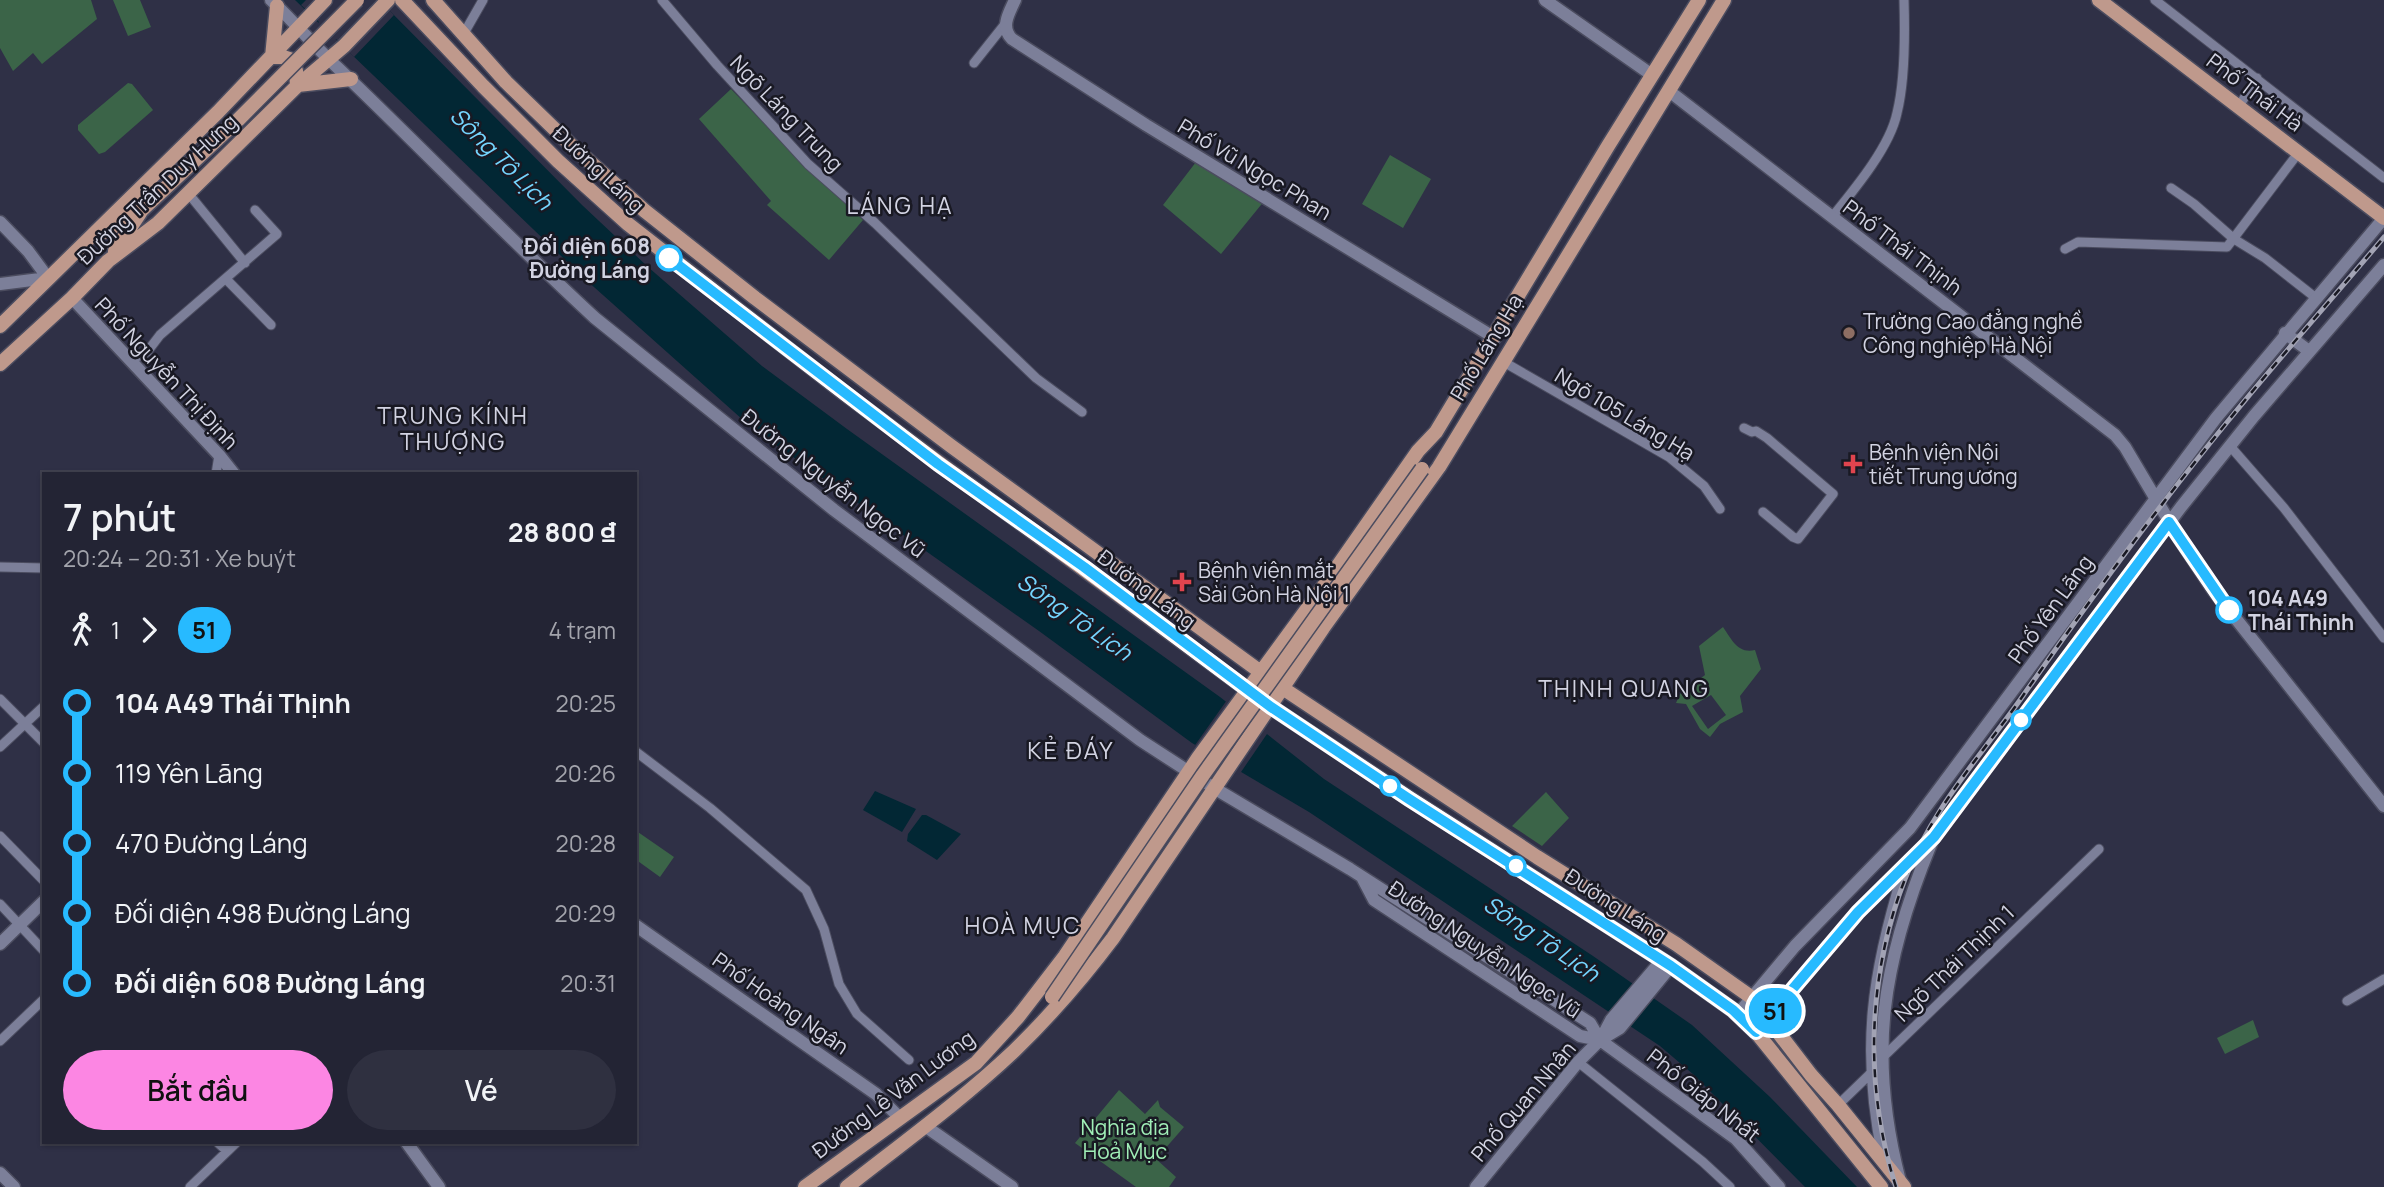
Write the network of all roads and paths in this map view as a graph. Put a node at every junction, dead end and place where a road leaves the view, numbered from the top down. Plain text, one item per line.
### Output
1 (325, 0) edge
2 (357, 0) edge
3 (402, 0) edge
4 (482, 0) edge
5 (662, 0) edge
6 (1015, 0) edge
7 (1545, 0) edge
8 (1699, 0) edge
9 (1904, 0) edge
10 (2099, 0) edge
11 (2155, 0) edge
12 (386, 2) edge
13 (1721, 2) edge
14 (274, 3) edge
15 (438, 3) edge
16 (1005, 24) junction
17 (298, 27) junction
18 (463, 35) junction
19 (272, 57) junction
20 (329, 58) junction
21 (974, 63) dead end
22 (1652, 75) junction
23 (2257, 78) junction
24 (351, 79) junction
25 (297, 86) junction
26 (1669, 91) junction
27 (2239, 106) junction
28 (2300, 152) junction
29 (2384, 178) edge
30 (2171, 188) dead end
31 (188, 193) junction
32 (142, 209) junction
33 (255, 210) dead end
34 (1832, 217) junction
35 (2384, 218) edge
36 (0, 222) edge
37 (1561, 225) junction
38 (1579, 236) junction
39 (2234, 239) junction
40 (88, 241) junction
41 (2065, 249) dead end
42 (108, 261) junction
43 (245, 263) junction
44 (2384, 265) edge
45 (48, 278) junction
46 (227, 280) junction
47 (0, 284) edge
48 (72, 298) junction
49 (2316, 298) junction
50 (271, 325) dead end
51 (0, 326) edge
52 (2286, 333) junction
53 (1495, 338) junction
54 (2309, 351) junction
55 (131, 360) junction
56 (1502, 360) junction
57 (0, 364) edge
58 (856, 375) junction
59 (844, 393) junction
60 (1082, 412) dead end
61 (1744, 428) dead end
62 (1436, 432) junction
63 (1453, 442) junction
64 (2230, 446) junction
65 (219, 455) junction
66 (1422, 469) junction
67 (216, 472) edge
68 (232, 472) edge
69 (2155, 499) junction
70 (1720, 509) dead end
71 (1763, 512) dead end
72 (2169, 522) junction
73 (0, 567) edge
74 (42, 568) edge
75 (1304, 613) junction
76 (1323, 628) junction
77 (2384, 638) edge
78 (1260, 671) junction
79 (1284, 689) junction
80 (1247, 690) junction
81 (0, 699) edge
82 (1271, 707) junction
83 (42, 708) edge
84 (25, 724) junction
85 (1979, 737) junction
86 (42, 741) edge
87 (0, 747) edge
88 (1998, 752) junction
89 (637, 753) edge
90 (1189, 772) junction
91 (1219, 782) junction
92 (2384, 806) edge
93 (1153, 824) junction
94 (0, 836) edge
95 (1934, 837) junction
96 (1178, 841) junction
97 (2099, 849) dead end
98 (1903, 870) junction
99 (42, 879) edge
100 (1574, 880) junction
101 (1563, 897) junction
102 (42, 903) edge
103 (0, 904) edge
104 (20, 925) junction
105 (637, 926) edge
106 (0, 944) edge
107 (42, 949) edge
108 (1663, 968) junction
109 (2384, 979) edge
110 (1052, 996) junction
111 (1751, 997) junction
112 (42, 1001) edge
113 (2347, 1001) dead end
114 (1738, 1014) junction
115 (1018, 1017) junction
116 (1768, 1019) junction
117 (1034, 1029) junction
118 (1756, 1032) junction
119 (1600, 1040) junction
120 (0, 1041) edge
121 (1881, 1058) junction
122 (909, 1060) dead end
123 (1578, 1062) junction
124 (1869, 1075) junction
125 (1838, 1105) junction
126 (900, 1118) junction
127 (925, 1126) junction
128 (219, 1144) edge
129 (235, 1144) edge
130 (408, 1144) edge
131 (227, 1151) junction
132 (1889, 1160) junction
133 (0, 1173) edge
134 (1902, 1184) edge
135 (14, 1187) edge
136 (190, 1187) edge
137 (439, 1187) edge
138 (805, 1187) edge
139 (847, 1187) edge
140 (1012, 1187) edge
141 (1476, 1187) edge
142 (1730, 1187) edge
143 (1779, 1187) edge
144 (1881, 1187) edge

1 - 17 main road, Đường Trần Duy Hưng
2 - 32 main road, bridge
3 - 59 main road, Đường Láng
4 - 18 street
5 - 60 street, Ngõ Láng Trung
6 - 16 main road
7 - 22 main road
8 - 22 main road, Phố Láng Hạ
9 - 34 street
10 - 27 main road, Phố Thái Hà
11 - 23 street, Phố Thái Hà
12 - 20 main road, Đường Trần Duy Hưng
13 - 26 main road, Phố Láng Hạ
14 - 17 main road, Đường Nguyễn Ngọc Vũ
14 - 19 main road
15 - 18 main road, Đường Láng
16 - 21 street
16 - 53 main road, Phố Vũ Ngọc Phan
17 - 19 main road, Đường Trần Duy Hưng
17 - 20 main road, Đường Nguyễn Ngọc Vũ
18 - 58 main road, Đường Láng
19 - 25 main road
19 - 40 main road, Đường Trần Duy Hưng
20 - 24 main road, Đường Nguyễn Ngọc Vũ
20 - 25 main road, Đường Trần Duy Hưng
22 - 37 main road, Phố Láng Hạ
23 - 27 street
23 - 29 street, Phố Thái Hà
24 - 25 main road
24 - 90 main road, Đường Nguyễn Ngọc Vũ
25 - 31 main road, Đường Trần Duy Hưng
26 - 34 main road, Phố Thái Thịnh
26 - 38 main road, Phố Láng Hạ
27 - 28 main road, Phố Thái Hà
28 - 35 main road, Phố Thái Hà
28 - 39 street
30 - 39 street
31 - 42 main road, Đường Trần Duy Hưng
31 - 43 street
32 - 40 main road
32 - 42 main road
33 - 43 street
34 - 69 main road, Phố Thái Thịnh
35 - 49 main road, Phố Yên Lãng
36 - 45 main road
37 - 38 main road
37 - 53 main road, Phố Láng Hạ
38 - 56 main road, Phố Láng Hạ
39 - 41 street
39 - 49 street
40 - 45 main road, Đường Trần Duy Hưng
42 - 48 main road, Đường Trần Duy Hưng
43 - 46 street
44 - 54 main road, Phố Yên Lãng
45 - 47 main road
45 - 51 main road, Đường Trần Duy Hưng
46 - 50 street
46 - 55 street
48 - 55 main road, Phố Nguyễn Thị Định
48 - 57 main road, Đường Trần Duy Hưng
49 - 52 main road, Phố Yên Lãng
52 - 54 main road
52 - 69 main road, Phố Yên Lãng
53 - 62 main road, Phố Láng Hạ
54 - 64 main road, Phố Yên Lãng
55 - 65 main road, Phố Nguyễn Thị Định
56 - 63 main road, Phố Láng Hạ
56 - 70 street, Ngõ 105 Láng Hạ
58 - 59 main road
58 - 78 main road, Đường Láng
59 - 80 main road, Đường Láng
61 - 71 street
62 - 66 main road
62 - 75 main road, Phố Láng Hạ
63 - 66 main road
63 - 76 main road, Phố Láng Hạ
64 - 72 main road, Phố Yên Lãng
64 - 77 street
65 - 67 street
65 - 68 main road, Phố Nguyễn Thị Định
66 - 110 main road, bridge
69 - 72 main road, Phố Thái Thịnh
69 - 85 main road, Phố Yên Lãng
72 - 88 main road, Phố Yên Lãng
72 - 92 main road, Phố Thái Thịnh
73 - 74 street
75 - 76 main road
75 - 78 main road, Phố Láng Hạ
76 - 79 main road, Phố Láng Hạ
78 - 79 main road, Đường Láng
78 - 80 main road, Phố Láng Hạ
79 - 82 main road, Phố Láng Hạ
79 - 100 main road, Đường Láng
80 - 82 main road, Đường Láng
80 - 90 main road, Đường Lê Văn Lương
81 - 84 street
82 - 91 main road, Đường Lê Văn Lương
82 - 101 main road, Đường Láng
83 - 84 street
84 - 86 street
84 - 87 street
85 - 88 main road
85 - 111 main road, Phố Yên Lãng
88 - 95 main road, Phố Yên Lãng
89 - 122 street
90 - 91 main road, Đường Nguyễn Ngọc Vũ
90 - 93 main road, Đường Lê Văn Lương
91 - 96 main road, Đường Lê Văn Lương
91 - 119 main road, Đường Nguyễn Ngọc Vũ
93 - 96 main road
93 - 115 main road, Đường Lê Văn Lương
94 - 99 street
95 - 98 main road, Phố Yên Lãng
95 - 121 main road
96 - 117 main road, Đường Lê Văn Lương
97 - 121 street, Ngõ Thái Thịnh 1
98 - 116 main road, Phố Yên Lãng
98 - 124 street
100 - 101 main road
100 - 111 main road, Đường Láng
101 - 108 main road, Đường Láng
102 - 104 main road
103 - 104 street
104 - 106 main road
104 - 107 street
105 - 126 main road, Phố Hoàng Ngân
108 - 114 main road, Đường Láng
108 - 119 main road, Phố Quan Nhân
109 - 113 street
110 - 115 main road
110 - 117 main road
111 - 114 main road, Phố Yên Lãng
111 - 116 main road, Đường Láng
112 - 120 street
114 - 118 main road, Đường Láng
115 - 126 main road, Đường Lê Văn Lương
116 - 118 main road, Phố Yên Lãng
116 - 125 main road, Đường Láng
117 - 127 main road, Đường Lê Văn Lương
118 - 144 main road, Đường Láng
119 - 123 main road, Phố Quan Nhân
119 - 143 main road, Phố Giáp Nhất
121 - 124 street, Ngõ Thái Thịnh 1
121 - 132 main road
123 - 141 main road, Phố Quan Nhân
123 - 142 street
124 - 125 street, Ngõ Thái Thịnh 1
124 - 132 street
125 - 132 main road, Đường Láng
126 - 138 main road, Đường Lê Văn Lương
127 - 139 main road, Đường Lê Văn Lương
127 - 140 main road
128 - 131 street
129 - 131 street
130 - 137 main road
131 - 136 street
132 - 134 main road, Đường Láng
133 - 135 main road

